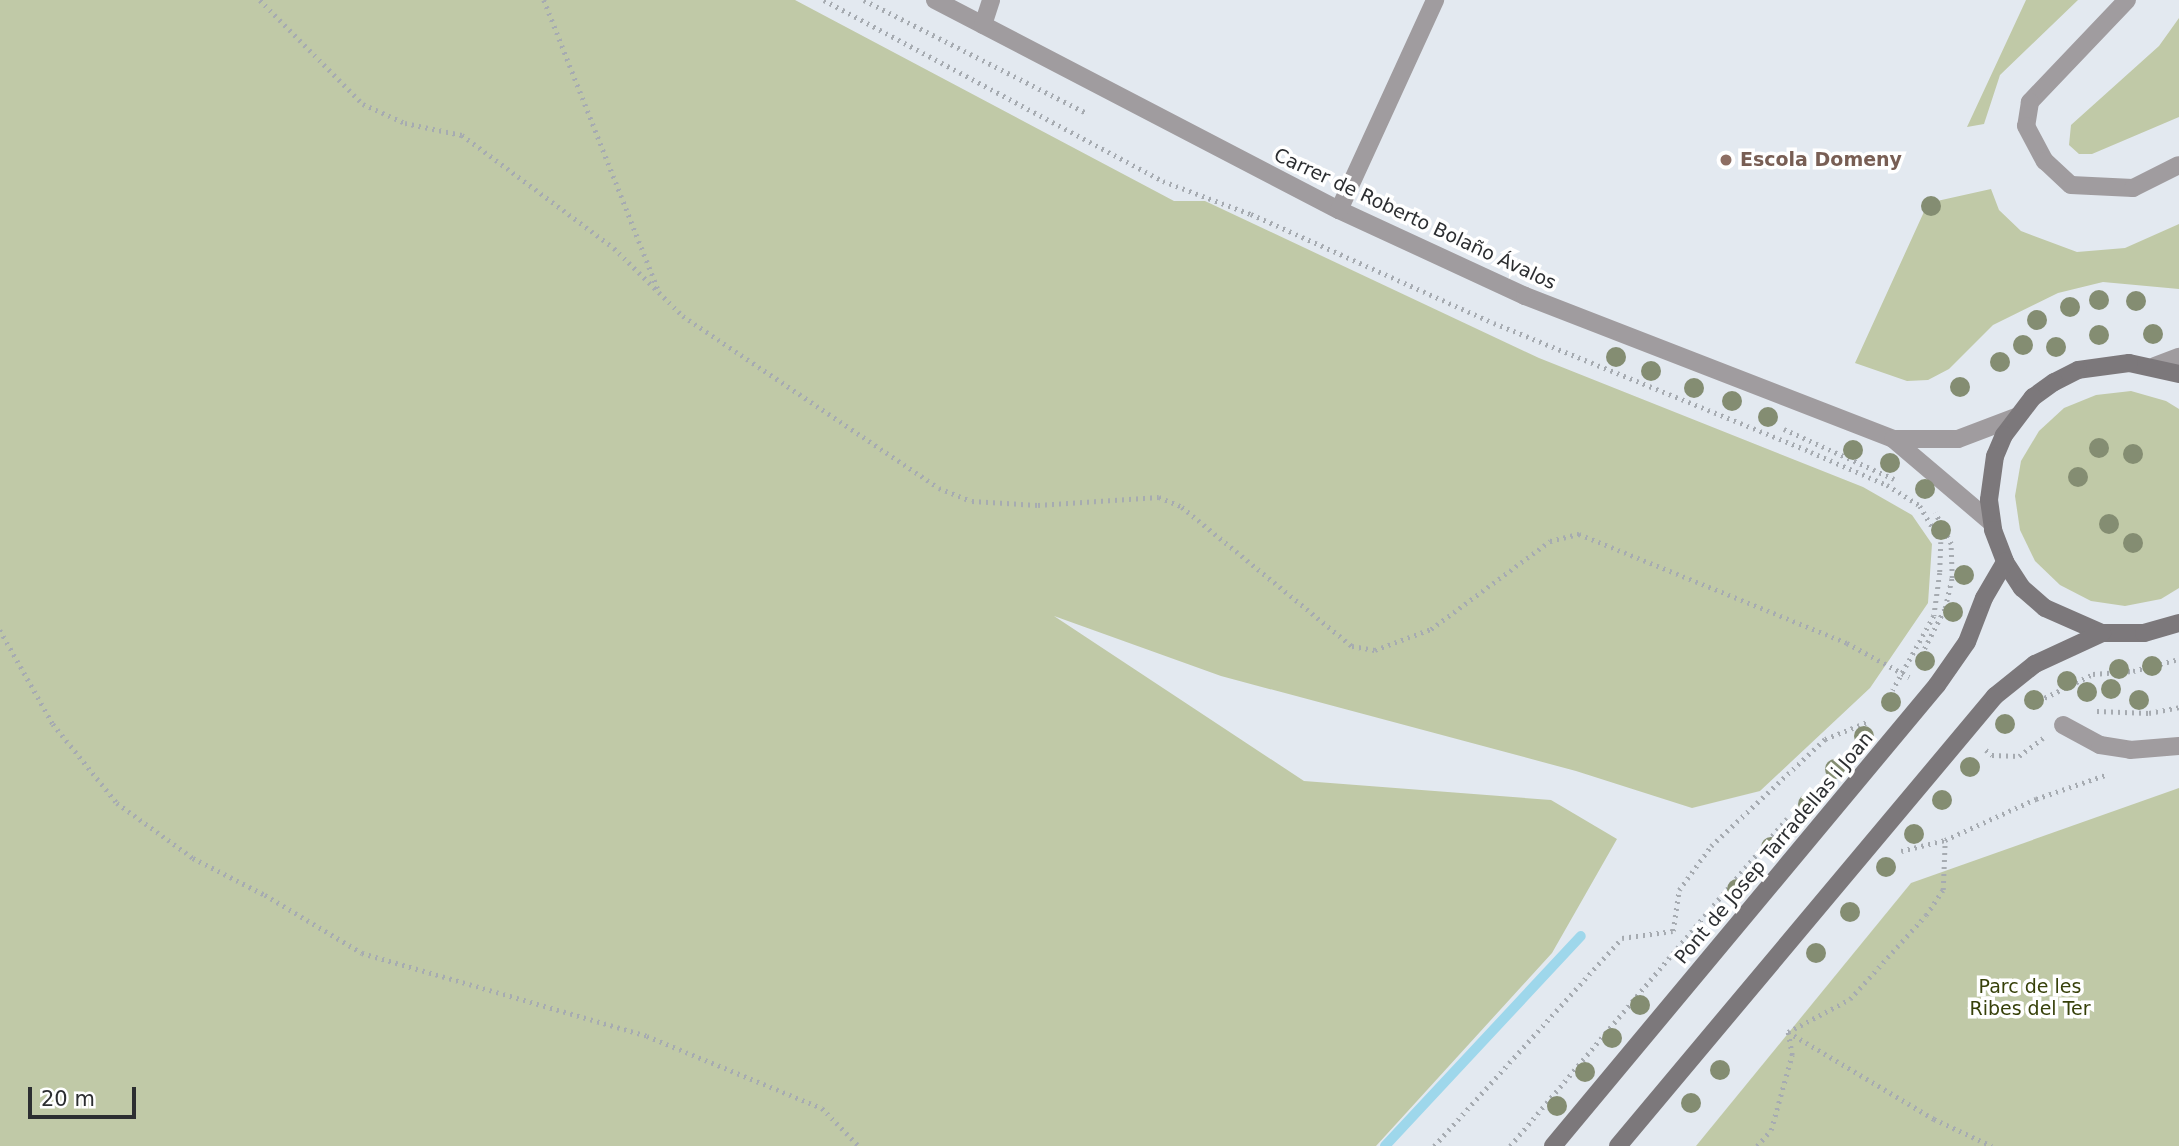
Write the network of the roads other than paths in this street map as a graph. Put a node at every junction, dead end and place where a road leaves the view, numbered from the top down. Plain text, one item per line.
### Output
1 (935, 0) edge
2 (991, 0) edge
3 (1435, 0) edge
4 (2127, 0) edge
5 (983, 25) junction
6 (2179, 165) edge
7 (1339, 209) junction
8 (2179, 357) edge
9 (2155, 366) junction
10 (2179, 374) edge
11 (2016, 416) junction
12 (1893, 439) junction
13 (1991, 522) junction
14 (2005, 562) junction
15 (2179, 623) edge
16 (2102, 633) junction
17 (2063, 725) dead end
18 (2179, 746) edge
19 (1553, 1146) edge
20 (1618, 1146) edge

1 - 5 street, Carrer de Roberto Bolaño Ávalos
2 - 5 street
3 - 7 street
4 - 6 street
5 - 7 street, Carrer de Roberto Bolaño Ávalos
7 - 12 street, Carrer de Roberto Bolaño Ávalos
8 - 9 street
9 - 10 street
9 - 11 street
11 - 12 street, Carrer de Roberto Bolaño Ávalos
11 - 13 street
12 - 13 street, Carrer de Roberto Bolaño Ávalos
13 - 14 street
14 - 16 street
14 - 19 street, Pont de Josep Tarradellas i Joan
15 - 16 street
16 - 20 street
17 - 18 street

